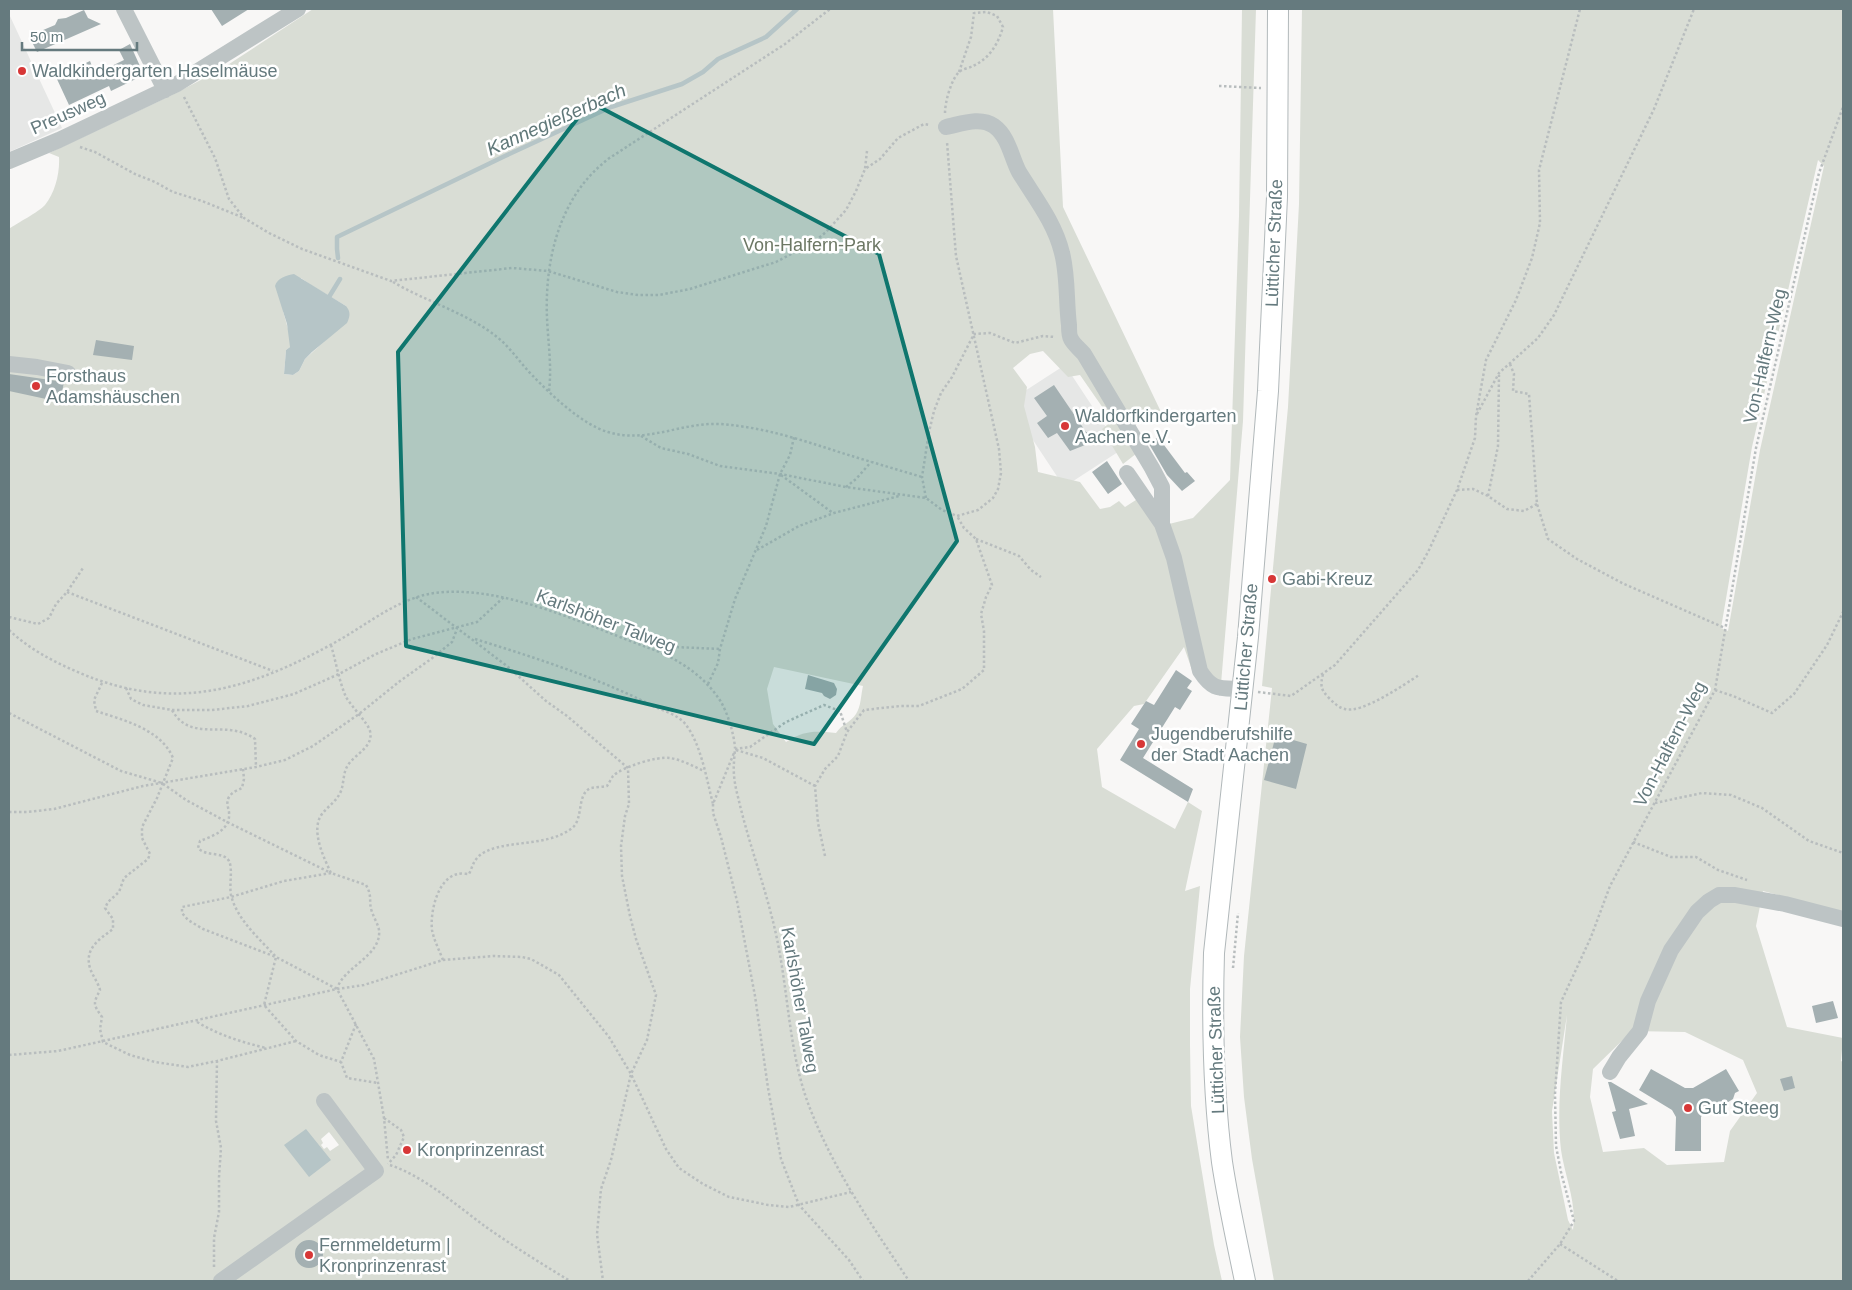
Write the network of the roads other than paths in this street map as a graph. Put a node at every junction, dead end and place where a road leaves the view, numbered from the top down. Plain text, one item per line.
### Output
1 (124, 9) edge
2 (298, 9) edge
3 (1278, 9) edge
4 (171, 87) junction
5 (946, 127) road end
6 (9, 161) edge
7 (9, 364) edge
8 (68, 373) dead end
9 (1127, 473) dead end
10 (1162, 524) junction
11 (1242, 689) junction
12 (1843, 919) edge
13 (1610, 1072) dead end
14 (324, 1102) dead end
15 (217, 1277) edge
16 (1246, 1281) edge

1 - 4 street
2 - 4 street, Preusweg
3 - 11 main road, Lütticher Straße
4 - 6 street, Preusweg
5 - 10 street
7 - 8 street
9 - 10 street
10 - 11 street
11 - 16 main road, Lütticher Straße
12 - 13 street
14 - 15 street

